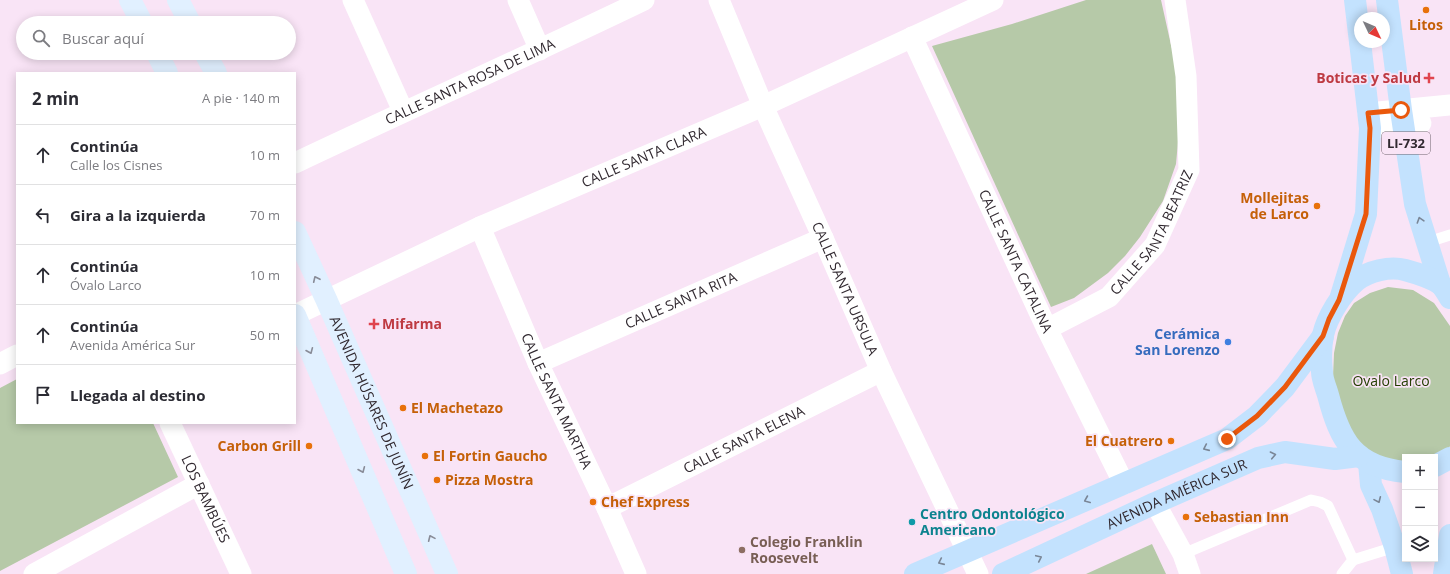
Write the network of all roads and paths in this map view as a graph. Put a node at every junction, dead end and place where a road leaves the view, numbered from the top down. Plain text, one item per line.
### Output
1 (130, 0) edge
2 (178, 0) edge
3 (353, 0) edge
4 (518, 0) edge
5 (644, 0) edge
6 (719, 0) edge
7 (993, 0) edge
8 (1175, 0) edge
9 (1355, 0) edge
10 (1387, 0) edge
11 (1356, 12) edge
12 (138, 16) edge
13 (186, 16) edge
14 (912, 37) junction
15 (1361, 48) edge
16 (540, 50) junction
17 (160, 60) edge
18 (209, 60) edge
19 (166, 72) edge
20 (215, 72) edge
21 (1450, 105) edge
22 (763, 106) junction
23 (403, 112) junction
24 (1402, 117) junction
25 (1369, 120) junction
26 (1450, 120) edge
27 (296, 164) edge
28 (480, 227) junction
29 (296, 234) edge
30 (1450, 235) edge
31 (823, 238) junction
32 (1428, 242) junction
33 (1445, 291) edge
34 (326, 299) junction
35 (1339, 300) junction
36 (296, 314) edge
37 (296, 317) edge
38 (1047, 329) junction
39 (1323, 336) junction
40 (16, 356) edge
41 (0, 364) edge
42 (538, 364) junction
43 (881, 371) junction
44 (170, 424) edge
45 (1450, 458) edge
46 (1364, 459) junction
47 (1438, 464) edge
48 (1402, 472) edge
49 (199, 484) junction
50 (1124, 484) junction
51 (1155, 504) junction
52 (607, 508) junction
53 (1450, 535) edge
54 (1395, 547) junction
55 (968, 550) junction
56 (1183, 554) junction
57 (1353, 560) junction
58 (34, 574) edge
59 (242, 574) edge
60 (406, 574) edge
61 (447, 574) edge
62 (636, 574) edge
63 (916, 574) edge
64 (978, 574) edge
65 (1003, 574) edge
66 (1190, 574) edge
67 (1342, 574) edge
68 (1402, 574) edge
69 (1444, 574) edge

1 - 12 street
2 - 13 street
3 - 23 street
4 - 16 street
5 - 16 street, CALLE SANTA ROSA DE LIMA
6 - 22 street, CALLE SANTA URSULA
7 - 14 street, CALLE SANTA CLARA
8 - 38 street, CALLE SANTA BEATRIZ
9 - 11 main road, LI-732
10 - 24 main road, LI-732
14 - 22 street, CALLE SANTA CLARA
14 - 38 street, CALLE SANTA CATALINA
15 - 25 main road, LI-732
16 - 23 street, CALLE SANTA ROSA DE LIMA
17 - 19 street
18 - 20 street
21 - 24 street
22 - 28 street, CALLE SANTA CLARA
22 - 31 street, CALLE SANTA URSULA
23 - 27 street, CALLE SANTA ROSA DE LIMA
24 - 25 street
24 - 26 street
32 -> 24 main road, LI-732
25 - 35 main road, LI-732
28 - 34 street, CALLE SANTA CLARA
28 - 42 street, CALLE SANTA MARTHA
34 -> 29 street, AVENIDA HÚSARES DE JUNÍN
30 - 32 lane
31 - 42 street, CALLE SANTA RITA
31 - 43 street, CALLE SANTA URSULA
32 - 33 main road, LI-732
33 - 35 main road
34 - 36 street, CALLE SANTA CLARA
61 -> 34 street, AVENIDA HÚSARES DE JUNÍN
35 - 39 main road
37 -> 60 street
38 - 50 street, CALLE SANTA CATALINA
39 - 46 main road
39 -> 50 main road
40 - 41 street
42 - 52 street, CALLE SANTA MARTHA
43 - 52 street, CALLE SANTA ELENA
43 - 55 street, CALLE SANTA URSULA
44 - 49 street, LOS BAMBÚES
45 - 47 main road
46 - 48 main road
51 -> 46 main road, AVENIDA AMÉRICA SUR
46 -> 54 main road
49 - 58 street
49 - 59 street, LOS BAMBÚES
50 -> 55 main road
51 - 56 street
65 -> 51 main road, AVENIDA AMÉRICA SUR
52 - 62 street, CALLE SANTA MARTHA
53 - 69 main road
54 - 57 lane
54 - 68 main road
55 -> 63 main road
55 - 64 street, CALLE SANTA URSULA
56 - 57 lane
56 - 66 street
57 - 67 lane

